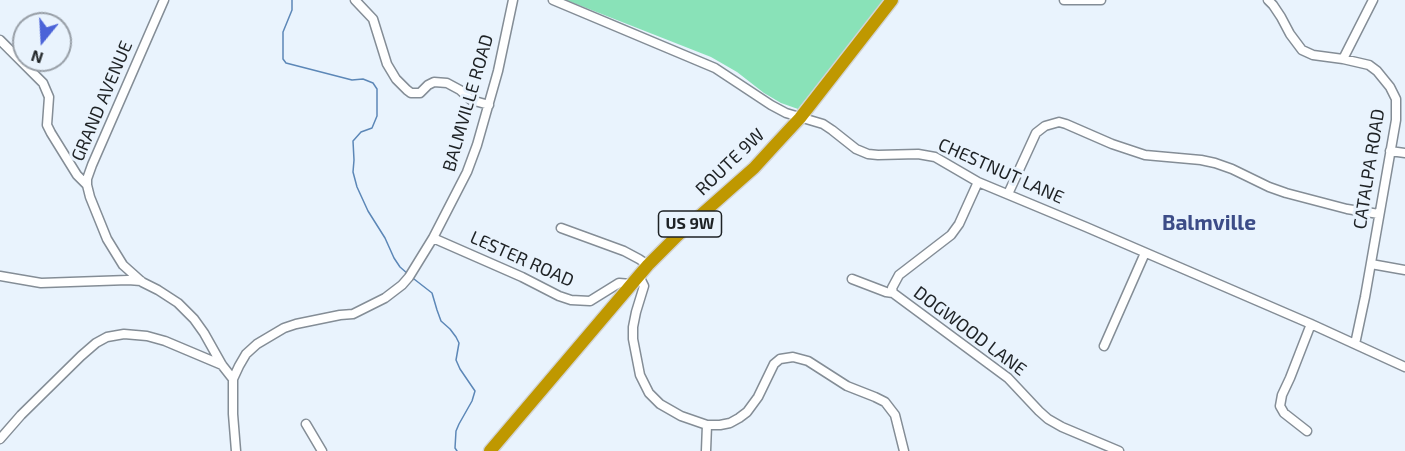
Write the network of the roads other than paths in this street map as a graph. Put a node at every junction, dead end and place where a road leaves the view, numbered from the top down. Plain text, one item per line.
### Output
1 (164, 0) edge
2 (355, 0) edge
3 (513, 0) edge
4 (553, 0) edge
5 (892, 0) edge
6 (1064, 0) edge
7 (1101, 0) edge
8 (1268, 0) edge
9 (1373, 0) edge
10 (0, 40) edge
11 (1343, 58) junction
12 (489, 105) junction
13 (800, 118) junction
14 (1390, 152) junction
15 (1405, 153) edge
16 (978, 182) junction
17 (87, 185) junction
18 (1008, 194) junction
19 (1379, 214) junction
20 (561, 228) dead end
21 (433, 238) junction
22 (1145, 253) junction
23 (1371, 264) junction
24 (648, 265) junction
25 (1405, 270) edge
26 (0, 276) edge
27 (852, 279) dead end
28 (635, 280) junction
29 (141, 282) junction
30 (893, 293) junction
31 (1311, 324) junction
32 (1355, 344) junction
33 (1104, 346) dead end
34 (222, 365) junction
35 (1405, 367) edge
36 (233, 379) junction
37 (306, 424) dead end
38 (708, 425) junction
39 (1307, 431) dead end
40 (0, 440) edge
41 (236, 451) edge
42 (322, 451) edge
43 (490, 451) edge
44 (706, 451) edge
45 (904, 451) edge
46 (1119, 451) edge

1 - 17 street, GRAND AVENUE
2 - 12 street
3 - 12 street, BALMVILLE ROAD
4 - 13 street, CHESTNUT LANE
5 - 13 highway, ROUTE 9W / US 9W
6 - 7 street
8 - 11 street, CATALPA ROAD
9 - 11 street
10 - 17 street
11 - 14 street, CATALPA ROAD
12 - 21 street, BALMVILLE ROAD
13 - 16 street, CHESTNUT LANE
13 - 24 highway, ROUTE 9W / US 9W
14 - 15 street
14 - 19 street, CATALPA ROAD
16 - 18 street, CHESTNUT LANE
16 - 30 street, DOGWOOD LANE
17 - 29 street, GRAND AVENUE
18 - 19 street
18 - 22 street, CHESTNUT LANE
19 - 23 street, CATALPA ROAD
20 - 24 street
21 - 28 street, LESTER ROAD
21 - 36 street, BALMVILLE ROAD
22 - 31 street, CHESTNUT LANE
22 - 33 street
23 - 25 street
23 - 32 street, CATALPA ROAD
24 - 28 highway, ROUTE 9W / US 9W
26 - 29 street
27 - 30 street
28 - 38 street
28 - 43 highway, ROUTE 9W / US 9W
29 - 34 street, GRAND AVENUE
30 - 46 street, DOGWOOD LANE
31 - 32 street, CHESTNUT LANE
31 - 39 street
32 - 35 street, CHESTNUT LANE
34 - 36 street, GRAND AVENUE
34 - 40 street
36 - 41 street, BALMVILLE ROAD
37 - 42 street
38 - 44 street
38 - 45 street

